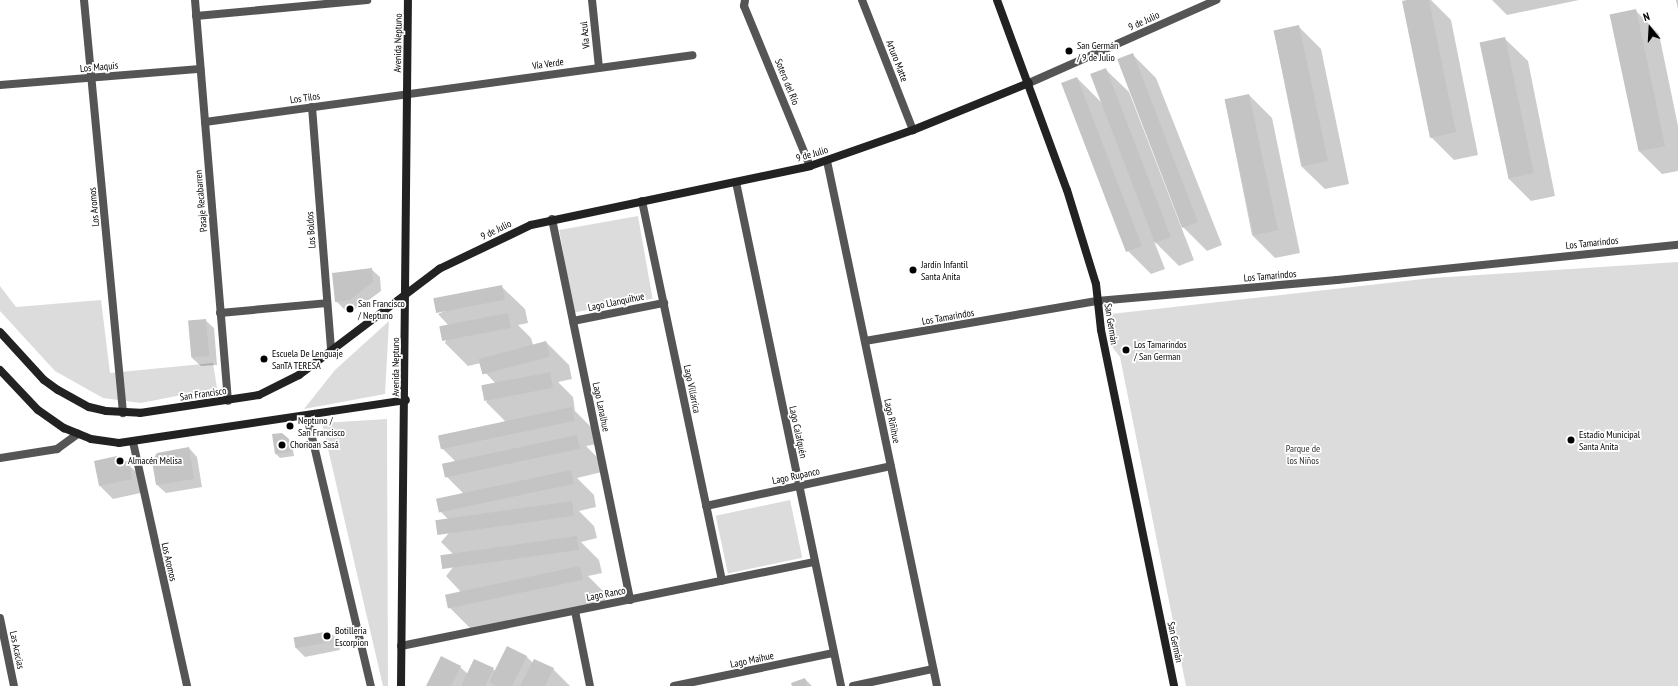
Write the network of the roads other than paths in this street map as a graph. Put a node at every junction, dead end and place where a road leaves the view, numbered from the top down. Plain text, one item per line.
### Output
1 (84, 0) edge
2 (195, 0) edge
3 (367, 0) edge
4 (408, 0) edge
5 (592, 0) edge
6 (862, 0) edge
7 (997, 0) edge
8 (1216, 0) edge
9 (744, 3) edge
10 (196, 16) junction
11 (692, 55) dead end
12 (599, 68) junction
13 (200, 69) junction
14 (91, 78) junction
15 (1028, 83) junction
16 (0, 85) edge
17 (408, 94) junction
18 (312, 107) junction
19 (205, 122) junction
20 (913, 130) junction
21 (827, 161) junction
22 (810, 166) junction
23 (736, 182) junction
24 (642, 201) junction
25 (552, 219) junction
26 (1678, 245) edge
27 (406, 294) junction
28 (1097, 301) junction
29 (664, 303) junction
30 (327, 304) junction
31 (220, 313) junction
32 (573, 322) junction
33 (0, 332) edge
34 (865, 341) junction
35 (331, 351) junction
36 (0, 370) edge
37 (406, 400) junction
38 (228, 401) junction
39 (123, 413) junction
40 (307, 416) junction
41 (78, 434) junction
42 (133, 442) junction
43 (0, 458) edge
44 (891, 466) junction
45 (799, 486) junction
46 (706, 506) junction
47 (815, 562) junction
48 (722, 581) junction
49 (630, 600) junction
50 (575, 611) junction
51 (0, 618) edge
52 (402, 646) junction
53 (834, 653) junction
54 (933, 669) junction
55 (14, 686) edge
56 (187, 686) edge
57 (371, 686) edge
58 (401, 686) edge
59 (590, 686) edge
60 (674, 686) edge
61 (841, 686) edge
62 (853, 686) edge
63 (937, 686) edge
64 (1174, 686) edge

1 - 14 street, Los Aromos
2 - 10 street, Pasaje Recabarren
3 - 10 street
4 - 17 main road, Avenida Neptuno
5 - 12 street, Vía Azul
6 - 20 street, Arturo Matte
7 - 15 main road, San Germán
8 - 15 street, 9 de Julio
9 - 22 street, Sotero del Río
10 - 13 street, Pasaje Recabarren
11 - 12 street, Vía Verde
12 - 17 street, Vía Verde
13 - 14 street, Los Maquis
13 - 19 street, Pasaje Recabarren
14 - 16 street, Los Maquis
14 - 39 street, Los Aromos
15 - 20 main road, 9 de Julio
15 - 28 main road, San Germán
17 - 18 street, Los Tilos
17 - 27 main road, Avenida Neptuno
18 - 19 street, Los Tilos
18 - 30 street, Los Boldos
19 - 31 street, Pasaje Recabarren
20 - 21 main road, 9 de Julio
21 - 22 main road, 9 de Julio
21 - 34 street, Lago Riñihue
22 - 23 main road, 9 de Julio
23 - 24 main road, 9 de Julio
23 - 45 street, Lago Calafquén
24 - 25 main road, 9 de Julio
24 - 29 street, Lago Villarrica
25 - 27 main road, 9 de Julio
25 - 32 street, Lago Lanalhue
26 - 28 street, Los Tamarindos
27 - 35 main road, San Francisco
27 - 37 main road, Avenida Neptuno
28 - 34 street, Los Tamarindos
28 - 64 main road, San Germán
29 - 32 street, Lago Llanquihue
29 - 46 street, Lago Villarrica
30 - 31 street
30 - 35 street, Los Boldos
31 - 38 street, Pasaje Recabarren
32 - 49 street, Lago Lanalhue
33 - 39 main road, San Francisco
34 - 44 street, Lago Riñihue
35 - 38 main road, San Francisco
36 - 41 main road
37 - 40 main road
37 - 52 main road, Avenida Neptuno
38 - 39 main road, San Francisco
40 - 42 main road
40 - 57 street
41 - 42 main road
41 - 43 street
42 - 56 street, Los Aromos
44 - 45 street, Lago Rupanco
44 - 54 street, Lago Riñihue
45 - 46 street, Lago Rupanco
45 - 47 street, Lago Calafquén
46 - 48 street, Lago Villarrica
47 - 48 street, Lago Ranco
47 - 53 street, Lago Calafquén
48 - 49 street, Lago Ranco
49 - 50 street, Lago Ranco
50 - 52 street, Lago Ranco
50 - 59 street
51 - 55 street, Las Acacias
52 - 58 main road, Avenida Neptuno
53 - 60 street, Lago Maihue
53 - 61 street, Lago Calafquén
54 - 62 street
54 - 63 street, Lago Riñihue

